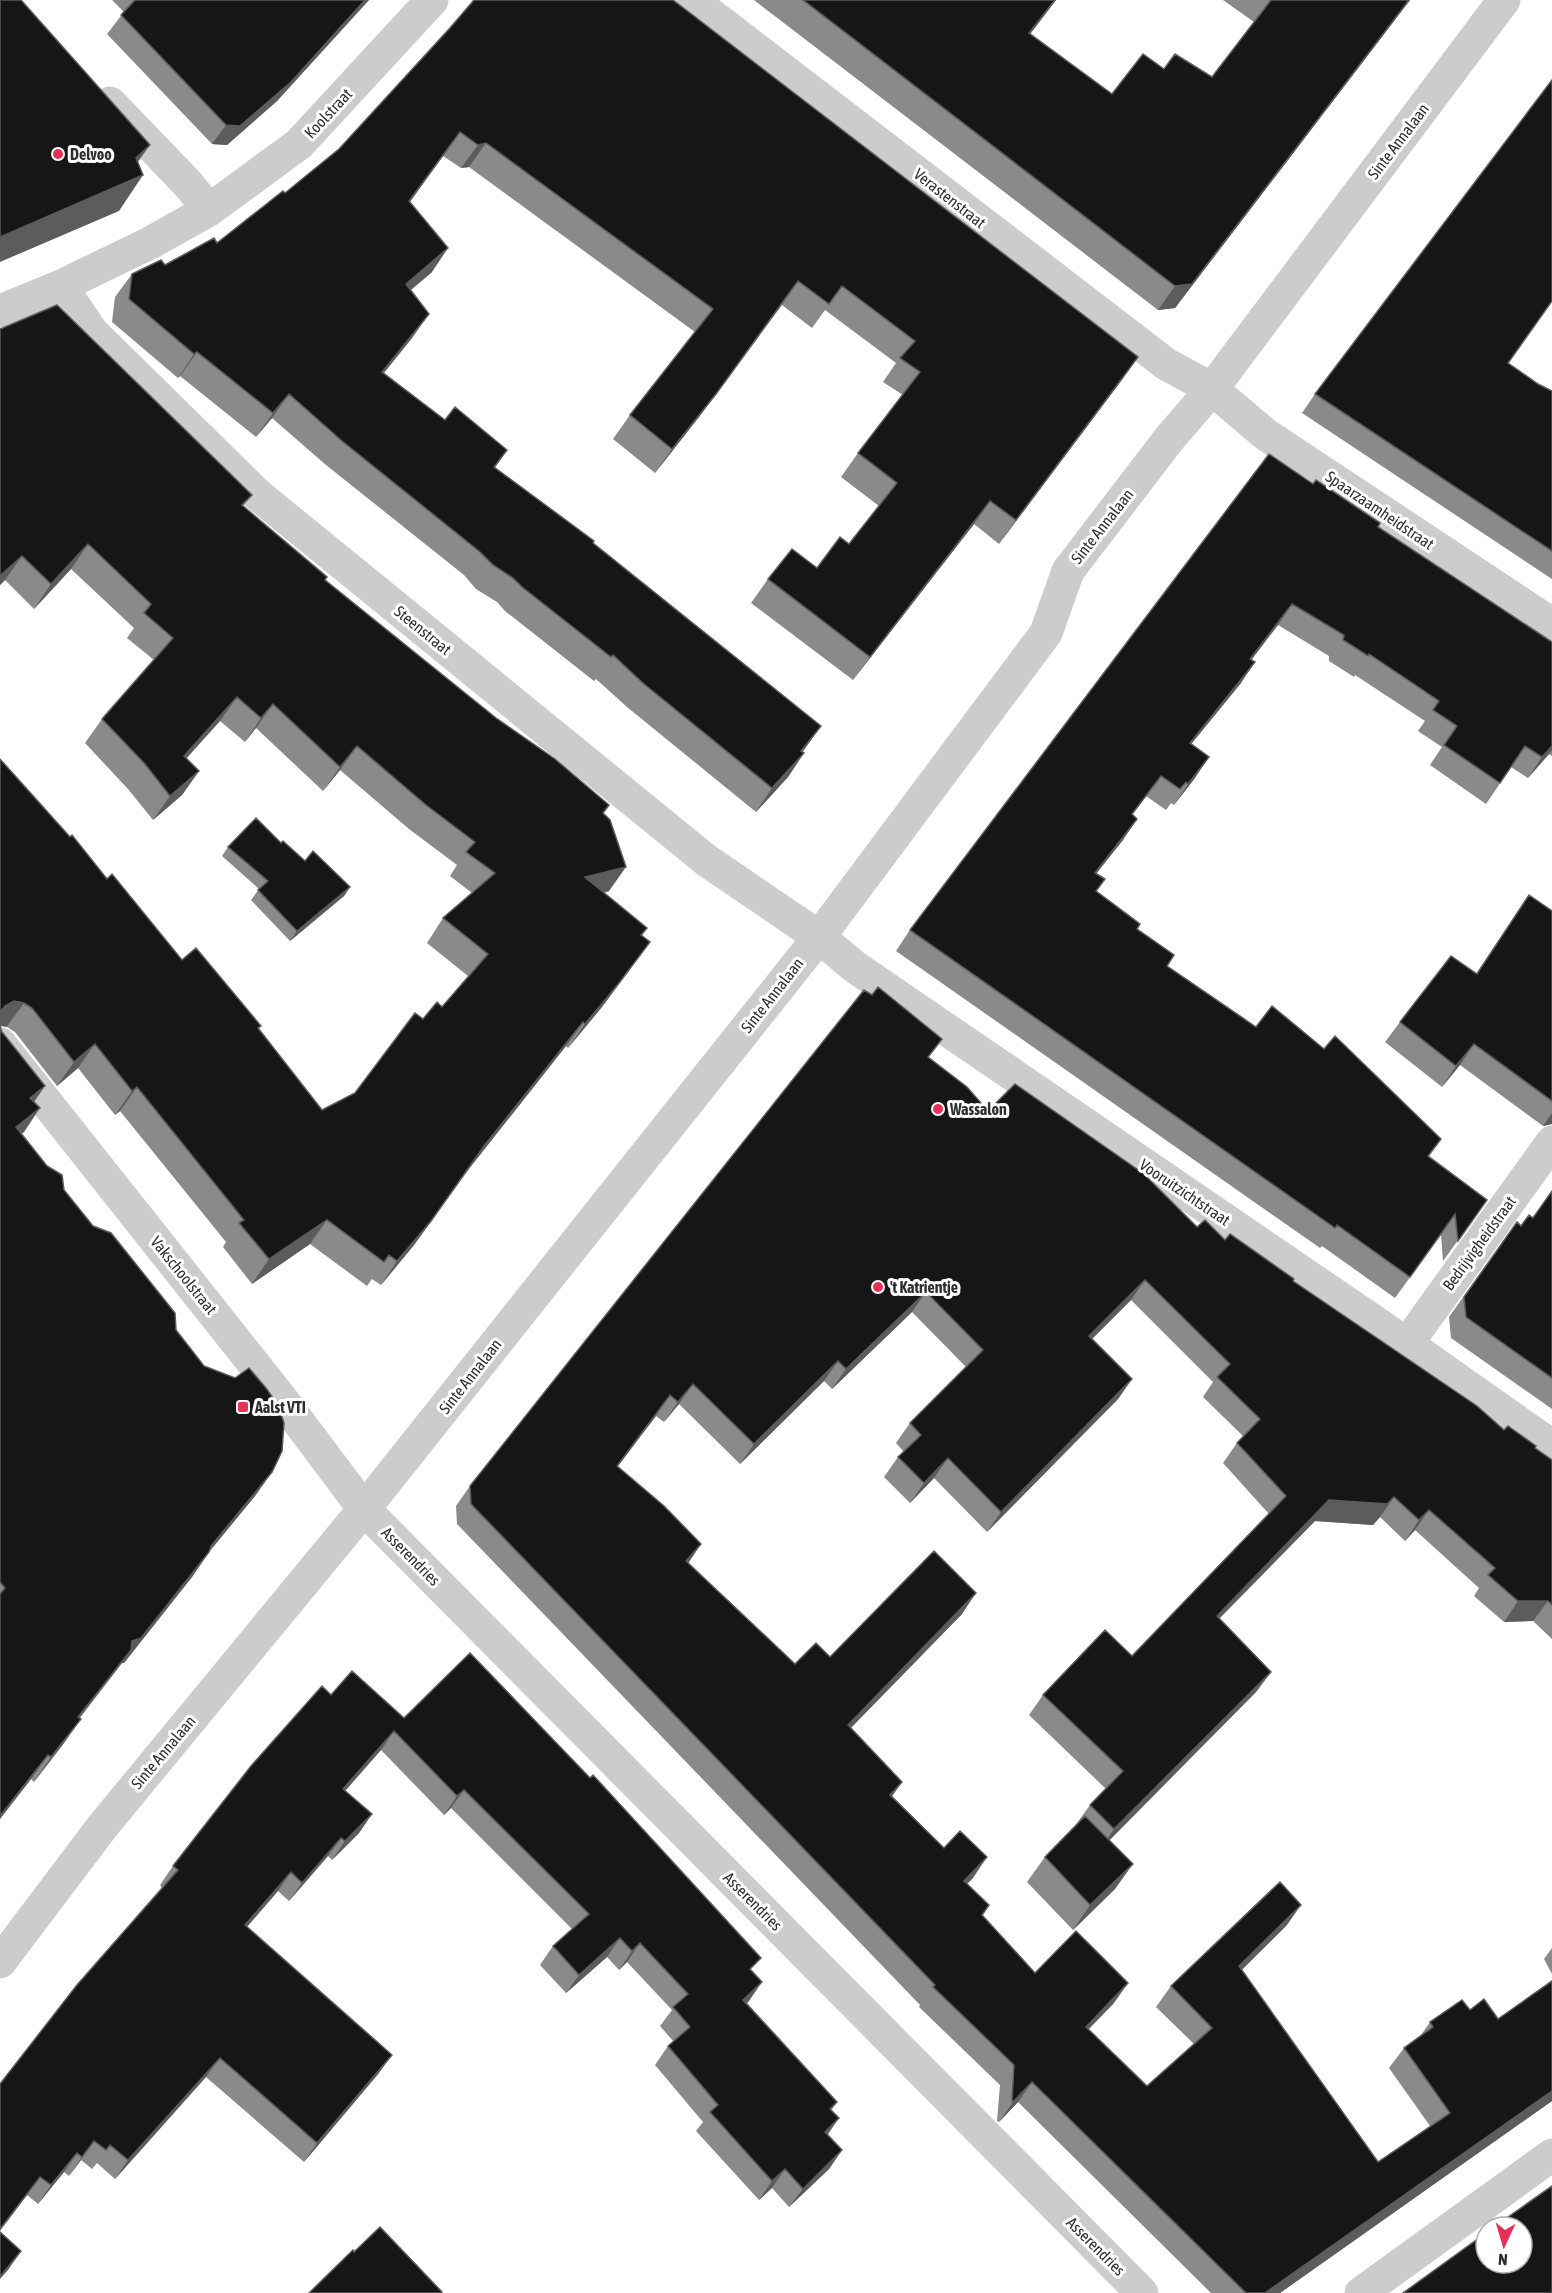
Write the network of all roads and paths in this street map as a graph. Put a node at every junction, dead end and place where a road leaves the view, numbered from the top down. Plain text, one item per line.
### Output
1 (432, 0) edge
2 (692, 0) edge
3 (1504, 0) edge
4 (92, 84) edge
5 (209, 210) junction
6 (61, 286) junction
7 (0, 311) edge
8 (1212, 389) junction
9 (1552, 624) edge
10 (819, 937) junction
11 (0, 1044) edge
12 (1552, 1142) edge
13 (1407, 1344) junction
14 (1552, 1446) edge
15 (364, 1509) junction
16 (0, 1962) edge
17 (1552, 2155) edge
18 (1142, 2293) edge
19 (1361, 2293) edge

1 - 5 street, Koolstraat
2 - 8 street, Verastenstraat
3 - 8 street, Sinte Annalaan
4 - 5 street
5 - 6 street, Koolstraat
6 - 7 street, Koolstraat
6 - 10 street, Steenstraat
8 - 9 street, Spaarzaamheidstraat
8 - 10 street, Sinte Annalaan
10 - 13 street, Vooruitzichtstraat
10 - 15 street, Sinte Annalaan
11 - 15 street, Vakschoolstraat
12 - 13 street, Bedrijvigheidstraat
13 - 14 street, Vooruitzichtstraat
15 - 16 street, Sinte Annalaan
15 - 18 street, Asserendries
17 - 19 street

